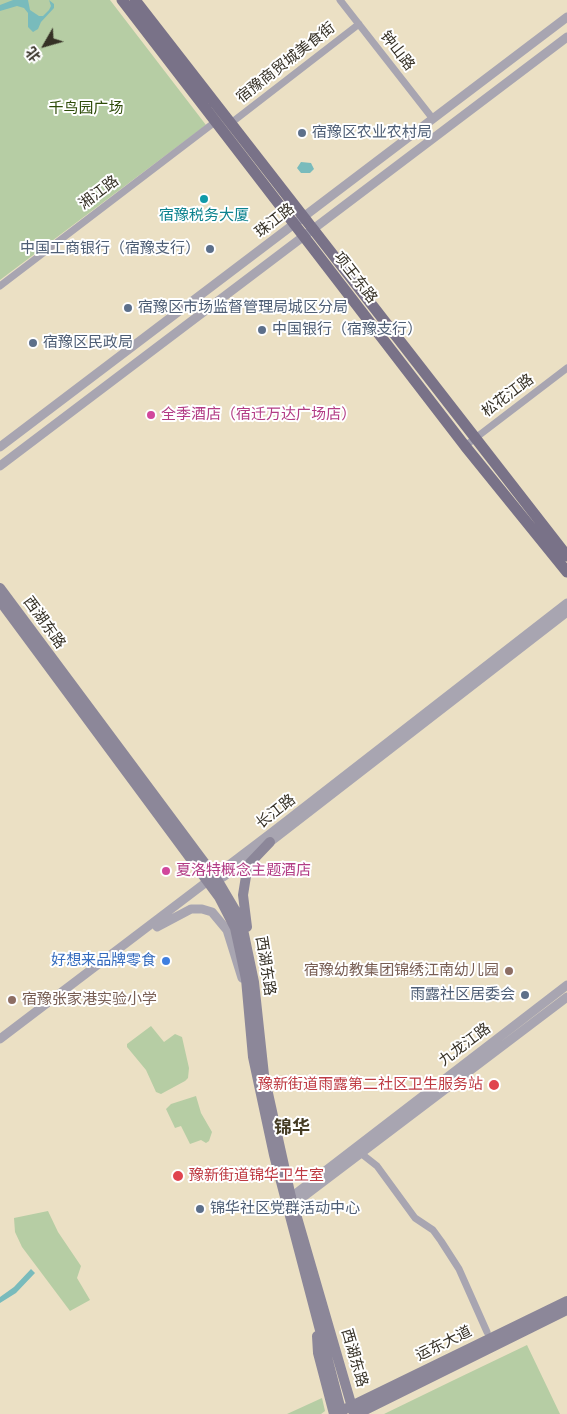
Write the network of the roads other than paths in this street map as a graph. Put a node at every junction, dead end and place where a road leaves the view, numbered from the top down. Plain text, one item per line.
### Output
1 (122, 0) edge
2 (135, 0) edge
3 (340, 0) edge
4 (567, 16) edge
5 (358, 24) junction
6 (567, 37) edge
7 (432, 119) junction
8 (215, 122) junction
9 (231, 123) junction
10 (298, 220) junction
11 (308, 232) junction
12 (0, 286) edge
13 (567, 368) edge
14 (567, 373) edge
15 (476, 440) junction
16 (0, 447) edge
17 (466, 447) junction
18 (0, 466) edge
19 (567, 556) edge
20 (567, 572) edge
21 (0, 588) edge
22 (0, 601) edge
23 (567, 603) edge
24 (567, 612) edge
25 (270, 842) junction
26 (213, 881) junction
27 (157, 927) junction
28 (254, 982) junction
29 (567, 984) edge
30 (567, 997) edge
31 (248, 999) junction
32 (0, 1039) edge
33 (0, 1046) edge
34 (357, 1151) junction
35 (289, 1203) junction
36 (567, 1301) edge
37 (567, 1310) edge
38 (487, 1332) dead end
39 (354, 1411) edge
40 (338, 1413) edge

1 - 8 main road, 项王东路
2 - 9 main road, 项王东路
3 - 5 street, 钟山路
4 - 7 street, 珠江路
5 - 7 street, 钟山路
5 - 9 street, 宿豫商贸城美食街
6 - 11 street, 珠江路
7 - 10 street, 珠江路
8 - 10 main road, 项王东路
8 - 12 street, 湘江路
9 - 10 main road, 项王东路
10 - 11 main road, 项王东路
10 - 16 street, 珠江路
11 - 15 main road, 项王东路
11 - 17 main road, 项王东路
11 - 18 street, 珠江路
13 - 15 street, 松花江路
14 - 15 street, 松花江路
15 - 17 street, 松花江路
15 - 19 main road, 项王东路
17 - 20 main road, 项王东路
21 - 26 main road, 西湖东路
22 - 26 main road, 西湖东路
23 - 26 street, 长江路
24 - 25 street, 长江路
25 - 26 street, 长江路
25 - 28 main road
26 - 27 street, 长江路
26 - 28 main road, 西湖东路
26 - 31 main road, 西湖东路
26 - 32 street, 长江路
27 - 31 street
27 - 33 street, 长江路
28 - 35 main road, 西湖东路
29 - 34 street, 九龙江路
30 - 34 street, 九龙江路
31 - 35 main road, 西湖东路
34 - 35 street, 九龙江路
34 - 38 street
35 - 39 main road, 西湖东路
35 - 40 main road, 西湖东路
36 - 39 main road, 运东大道
37 - 39 main road, 运东大道
39 - 40 main road, 运东大道

